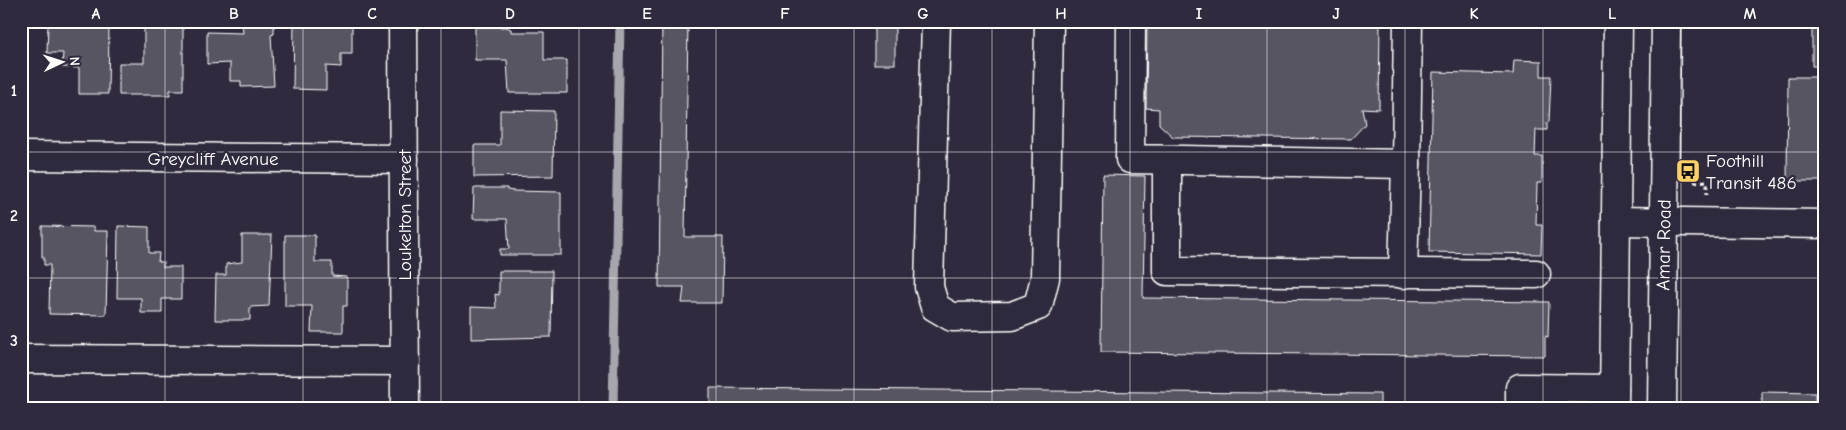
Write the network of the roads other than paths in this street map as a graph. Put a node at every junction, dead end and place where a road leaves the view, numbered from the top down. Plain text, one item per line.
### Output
1 (402, 21) edge
2 (936, 21) edge
3 (1049, 21) edge
4 (1131, 21) edge
5 (1408, 21) edge
6 (1618, 21) edge
7 (1666, 21) edge
8 (21, 156) edge
9 (404, 159) junction
10 (1167, 160) junction
11 (1406, 164) junction
12 (1616, 221) junction
13 (1664, 222) junction
14 (1825, 224) edge
15 (1403, 274) junction
16 (1536, 274) dead end
17 (21, 359) edge
18 (406, 361) junction
19 (1614, 399) edge
20 (405, 409) edge
21 (1520, 409) edge
22 (1662, 409) edge

1 - 9 street, Loukelton Street
2 - 3 street
4 - 10 street
5 - 11 street
6 - 12 street
7 - 13 street, Amar Road
8 - 9 street, Greycliff Avenue
9 - 18 street, Loukelton Street
10 - 11 street
10 - 15 street
11 - 15 street
12 - 13 street
12 - 19 street
13 - 14 street
13 - 22 street, Amar Road
15 - 16 street
17 - 18 street
18 - 20 street, Loukelton Street
19 - 21 street

